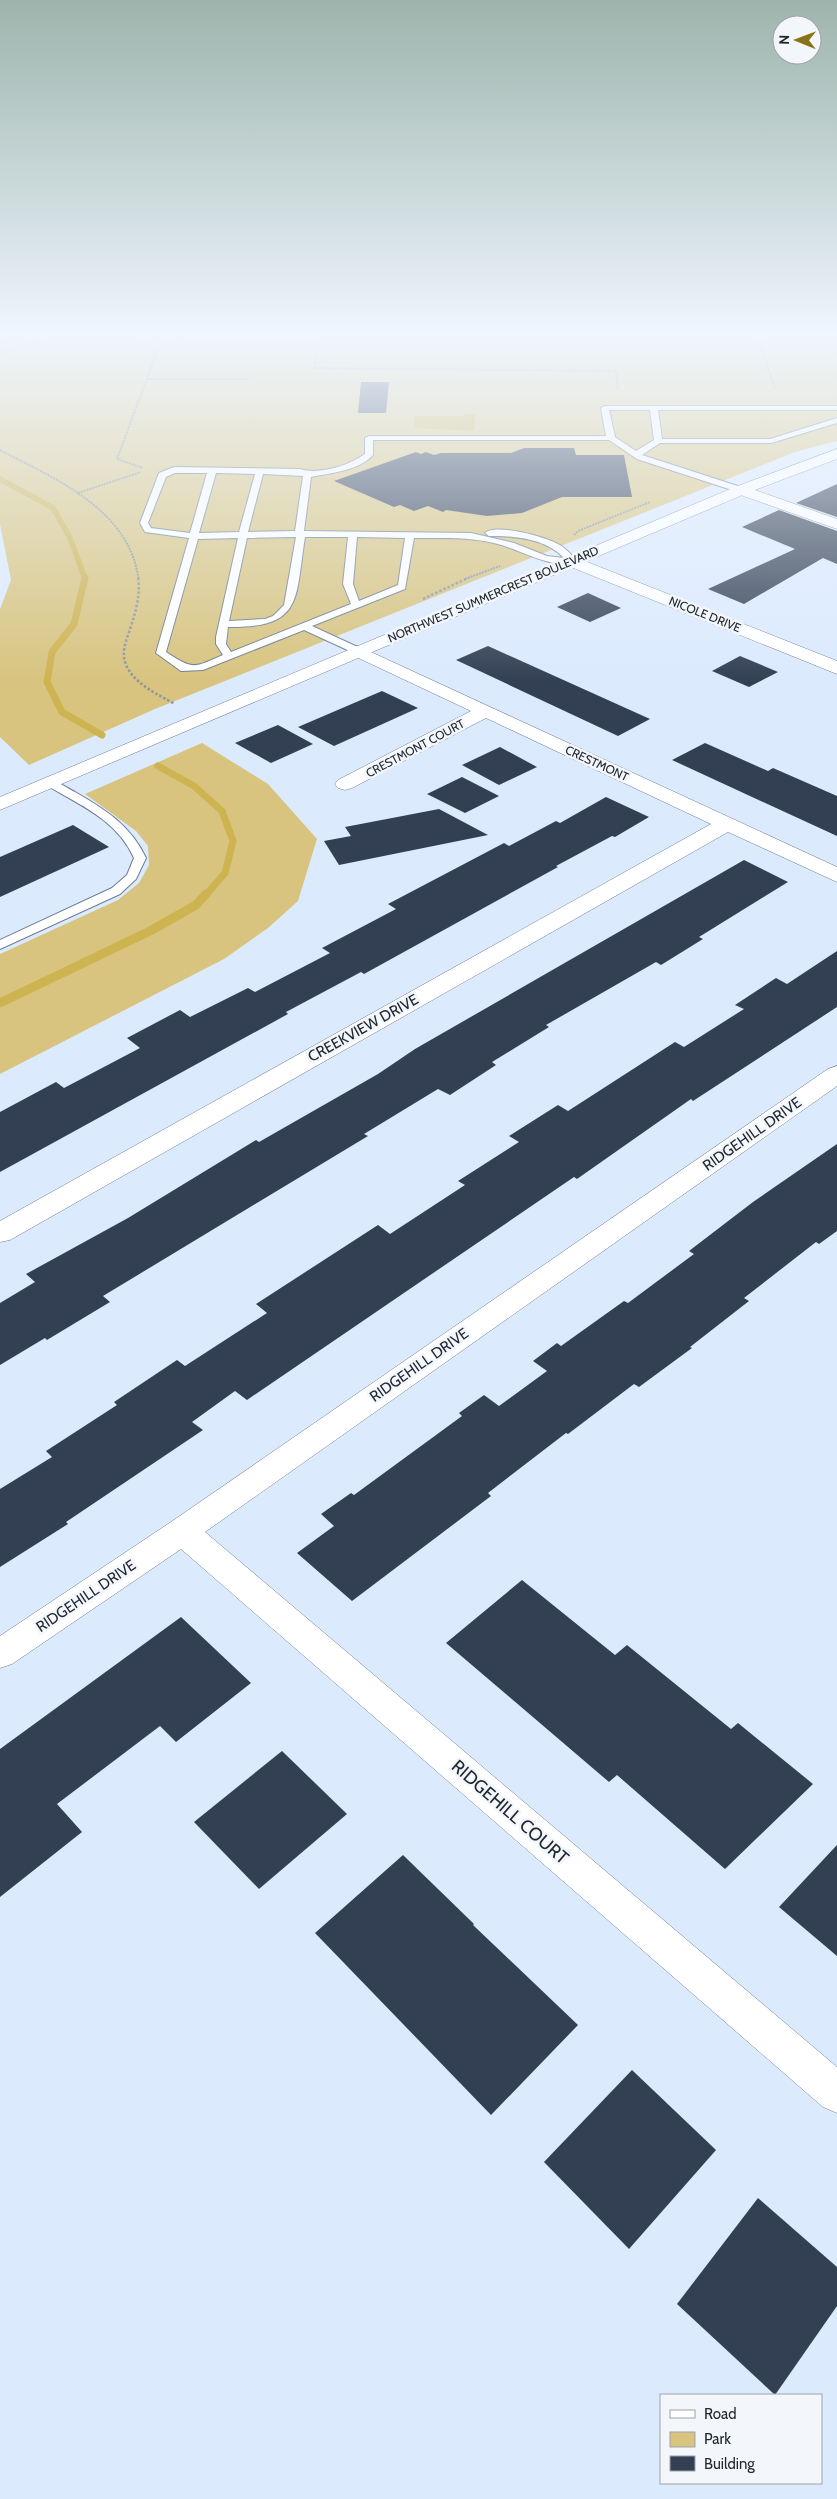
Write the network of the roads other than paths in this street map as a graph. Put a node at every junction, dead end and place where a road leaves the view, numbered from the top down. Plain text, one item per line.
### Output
1 (369, 449) edge
2 (628, 449) edge
3 (645, 449) edge
4 (637, 454) junction
5 (837, 454) edge
6 (212, 471) junction
7 (260, 471) junction
8 (307, 475) junction
9 (741, 490) junction
10 (837, 524) edge
11 (301, 534) junction
12 (353, 534) junction
13 (243, 535) junction
14 (410, 535) junction
15 (194, 536) junction
16 (471, 536) junction
17 (572, 561) junction
18 (356, 605) junction
19 (223, 624) junction
20 (304, 626) junction
21 (358, 651) junction
22 (228, 656) junction
23 (837, 668) edge
24 (486, 711) junction
25 (50, 782) junction
26 (345, 784) dead end
27 (0, 804) edge
28 (726, 824) junction
29 (837, 875) edge
30 (0, 945) edge
31 (837, 1074) edge
32 (0, 1233) edge
33 (182, 1531) junction
34 (0, 1654) edge
35 (837, 2093) edge

1 - 8 lane
2 - 4 lane
3 - 4 lane
4 - 9 lane
5 - 9 street, NORTHWEST SUMMERCREST BOULEVARD
6 - 7 lane
6 - 15 lane
6 - 15 lane
7 - 8 lane
7 - 13 lane
8 - 11 lane
9 - 10 street
9 - 17 street, NORTHWEST SUMMERCREST BOULEVARD
11 - 12 lane
11 - 13 lane
11 - 19 lane
12 - 14 lane
12 - 18 lane
13 - 15 lane
13 - 19 lane
14 - 16 lane
14 - 18 lane
15 - 22 lane
16 - 17 lane
16 - 17 lane
17 - 21 street, NORTHWEST SUMMERCREST BOULEVARD
17 - 23 street, NICOLE DRIVE
18 - 20 lane
19 - 22 lane
20 - 21 lane
20 - 22 lane
21 - 24 street, CRESTMONT
21 - 25 street, NORTHWEST SUMMERCREST BOULEVARD
24 - 26 street, CRESTMONT COURT
24 - 28 street, CRESTMONT
25 - 27 street
25 - 30 lane
28 - 29 street, CRESTMONT
28 - 32 street, CREEKVIEW DRIVE
31 - 33 street, RIDGEHILL DRIVE
33 - 34 street, RIDGEHILL DRIVE
33 - 35 street, RIDGEHILL COURT

